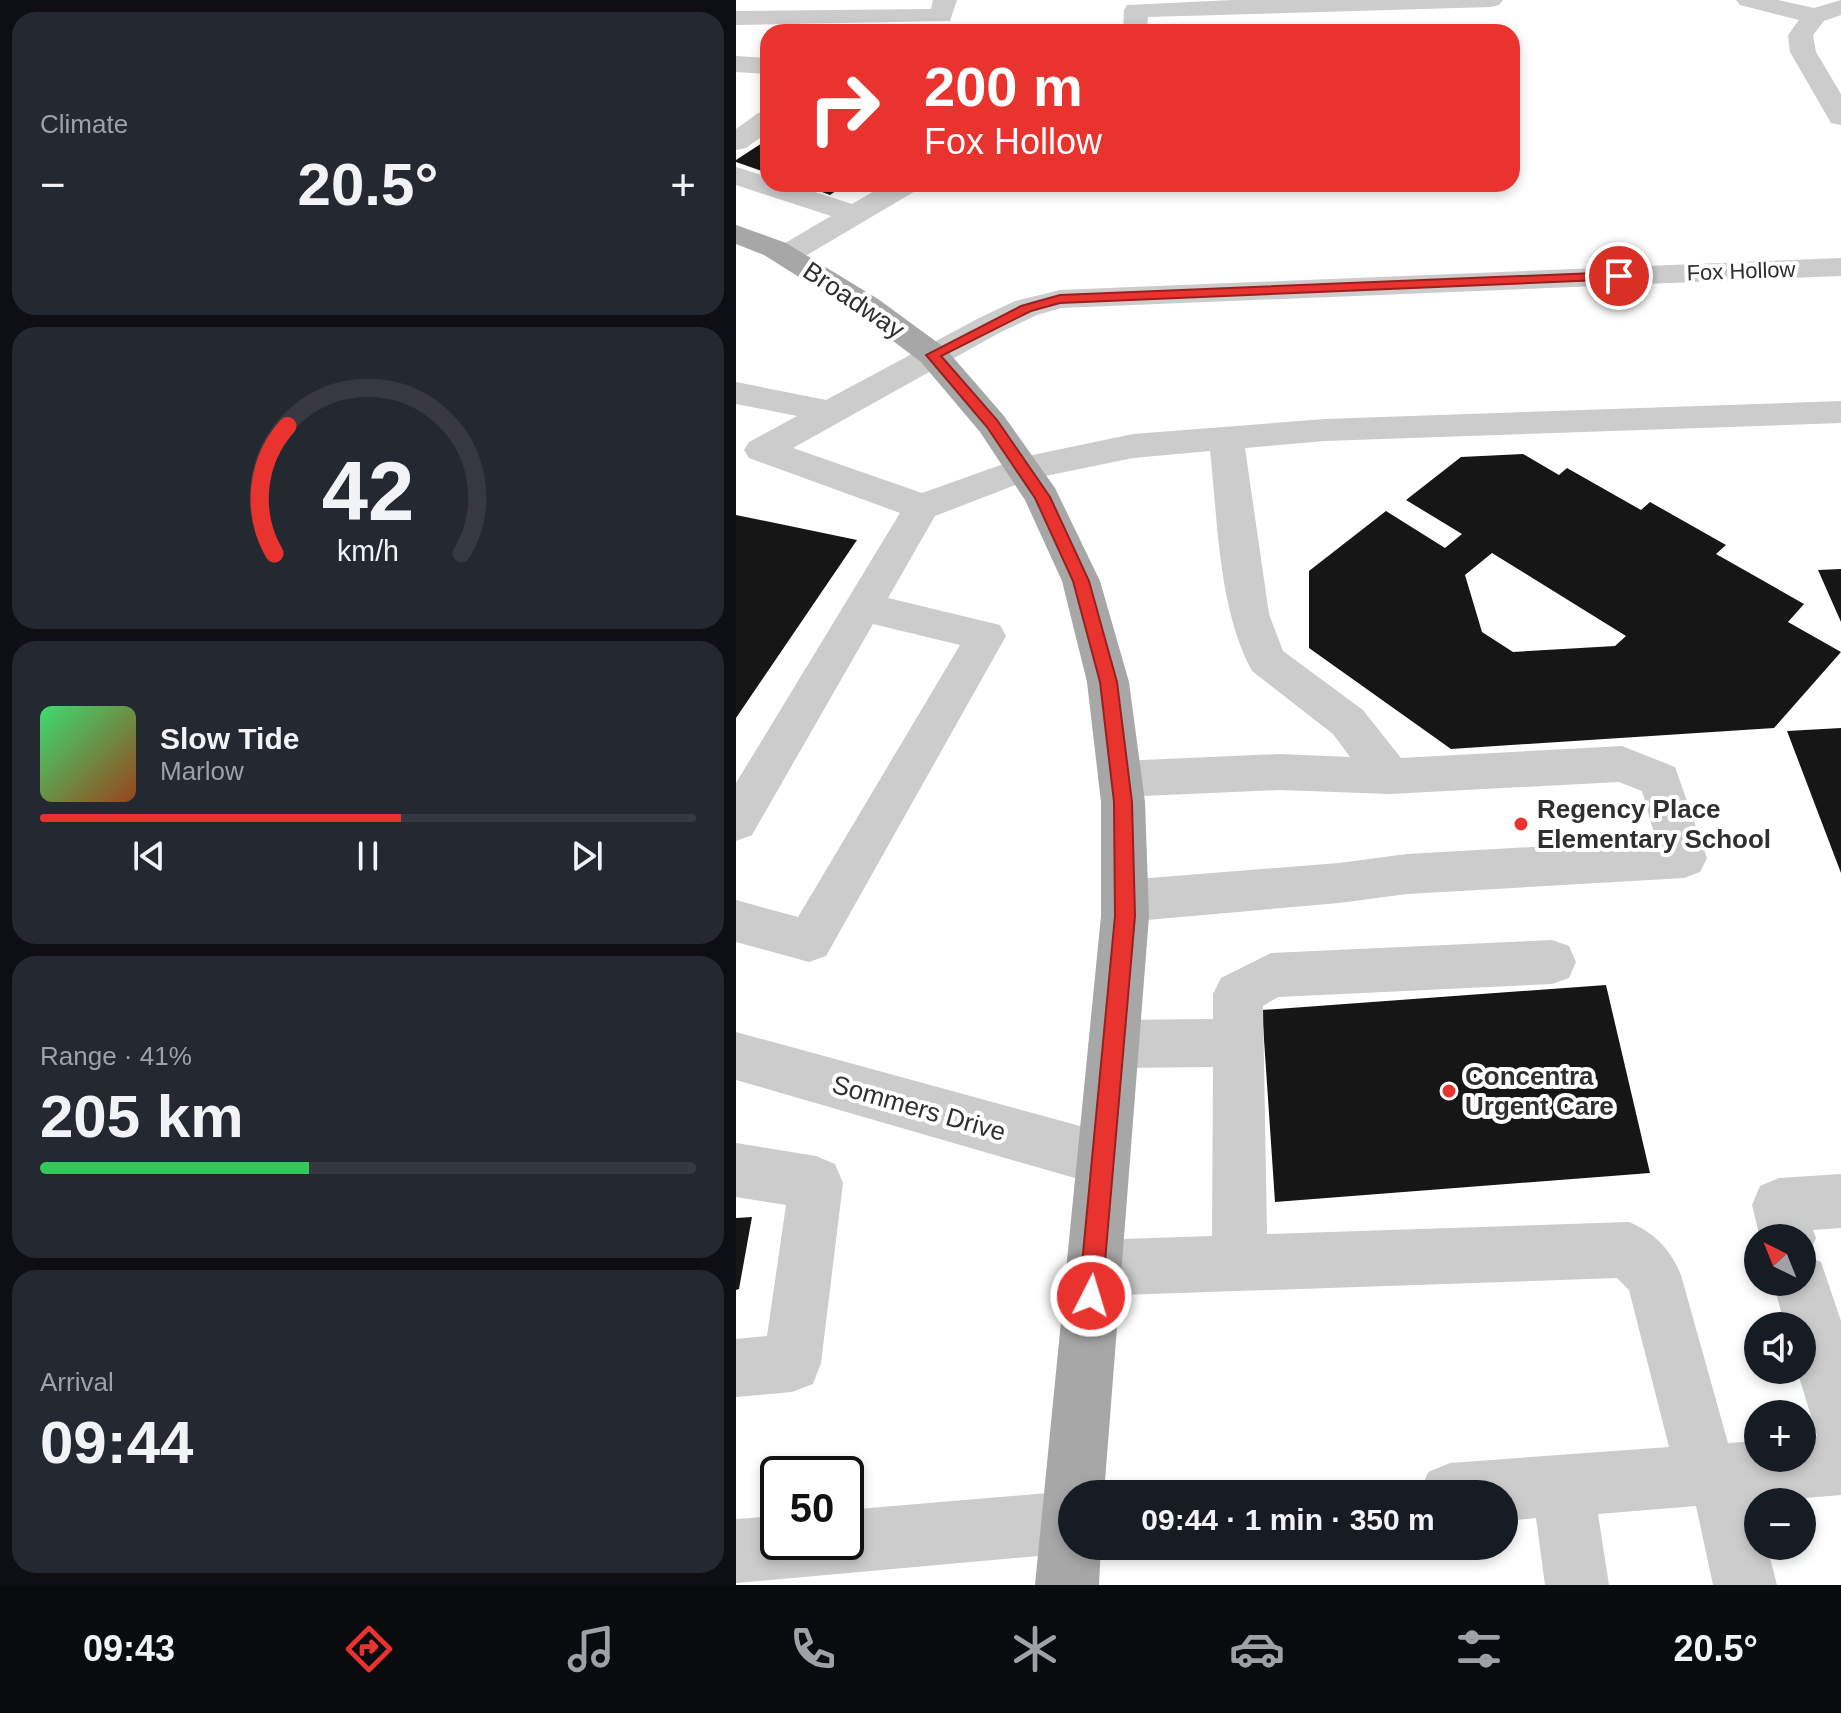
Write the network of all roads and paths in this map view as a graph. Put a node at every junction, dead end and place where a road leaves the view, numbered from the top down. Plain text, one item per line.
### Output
1 (945, 0) edge
2 (1491, 0) edge
3 (1748, 0) edge
4 (1841, 7) edge
5 (1462, 11) edge
6 (1815, 16) junction
7 (736, 18) edge
8 (1136, 21) edge
9 (736, 64) edge
10 (760, 66) edge
11 (1841, 117) edge
12 (760, 125) edge
13 (736, 142) edge
14 (736, 176) edge
15 (760, 184) edge
16 (785, 192) edge
17 (893, 192) edge
18 (853, 214) junction
19 (736, 234) edge
20 (786, 255) junction
21 (1841, 267) edge
22 (933, 355) junction
23 (736, 393) edge
24 (830, 412) junction
25 (1841, 412) edge
26 (1226, 438) junction
27 (749, 448) edge
28 (1023, 469) junction
29 (922, 507) junction
30 (863, 607) junction
31 (1390, 776) junction
32 (1120, 779) junction
33 (736, 822) edge
34 (1124, 901) junction
35 (736, 921) edge
36 (1552, 962) dead end
37 (1238, 1043) junction
38 (1113, 1044) junction
39 (736, 1056) edge
40 (1102, 1159) junction
41 (737, 1178) edge
42 (1841, 1201) edge
43 (1784, 1224) edge
44 (1240, 1263) junction
45 (1093, 1268) junction
46 (1805, 1296) edge
47 (736, 1368) edge
48 (1841, 1421) edge
49 (1841, 1465) edge
50 (1713, 1475) junction
51 (1074, 1480) edge
52 (1563, 1486) junction
53 (1518, 1489) edge
54 (1058, 1523) edge
55 (864, 1539) edge
56 (760, 1549) edge
57 (736, 1551) edge
58 (1069, 1560) edge
59 (1067, 1585) edge
60 (1577, 1585) edge
61 (1745, 1585) edge

1 - 7 street
2 - 5 street
3 - 6 street
4 - 6 street
5 - 8 street
6 - 11 street
9 - 10 street
12 - 13 street
14 - 15 street
16 - 18 street
17 - 18 street
18 - 20 street
19 - 20 main road, Broadway
20 - 22 main road, Broadway
21 - 22 street, Fox Hollow
22 - 24 street, Fox Hollow
22 - 28 main road, Broadway
23 - 24 street
24 - 27 street, Fox Hollow
25 - 26 street
26 - 28 street
26 - 31 street
27 - 29 street
28 - 29 street
28 - 32 main road, Broadway
29 - 30 street
30 - 33 street
30 - 35 street
31 - 32 street
31 - 34 street
32 - 34 main road, Broadway
34 - 38 main road, Broadway
36 - 37 street
37 - 38 street
37 - 44 street
38 - 40 main road, Broadway
39 - 40 street, Sommers Drive
40 - 45 main road, Broadway
41 - 47 street
42 - 43 street
44 - 45 street
44 - 50 street
45 - 51 main road, Broadway
46 - 48 street
49 - 50 street
50 - 52 street
50 - 61 street
52 - 53 street
52 - 60 street
54 - 55 street
56 - 57 street
58 - 59 main road

